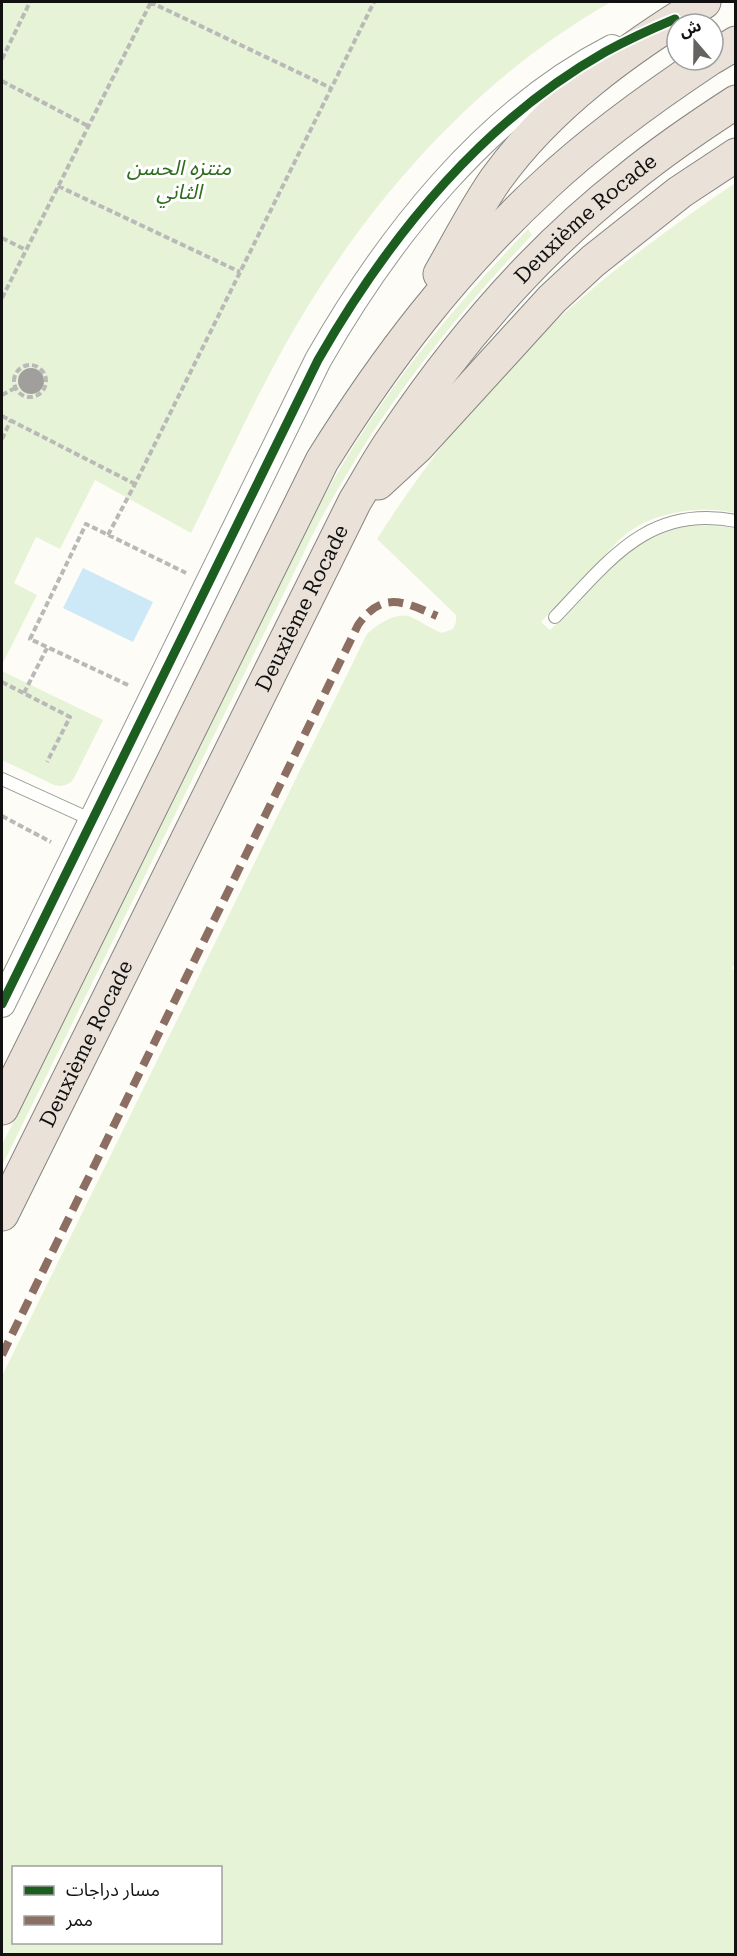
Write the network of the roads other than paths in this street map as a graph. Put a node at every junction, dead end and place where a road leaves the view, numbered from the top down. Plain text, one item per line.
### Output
1 (704, 2) edge
2 (687, 12) edge
3 (665, 24) edge
4 (665, 26) edge
5 (690, 72) edge
6 (735, 102) edge
7 (735, 155) edge
8 (401, 343) junction
9 (355, 501) junction
10 (735, 521) edge
11 (555, 617) dead end
12 (2, 779) edge
13 (93, 820) junction
14 (2, 1004) edge
15 (2, 1108) edge
16 (2, 1214) edge

1 - 2 highway
3 - 13 street
4 - 8 highway
5 - 8 highway
6 - 9 highway, Deuxième Rocade
7 - 9 highway
8 - 15 highway
9 - 16 highway, Deuxième Rocade
10 - 11 lane
12 - 13 lane
13 - 14 street

